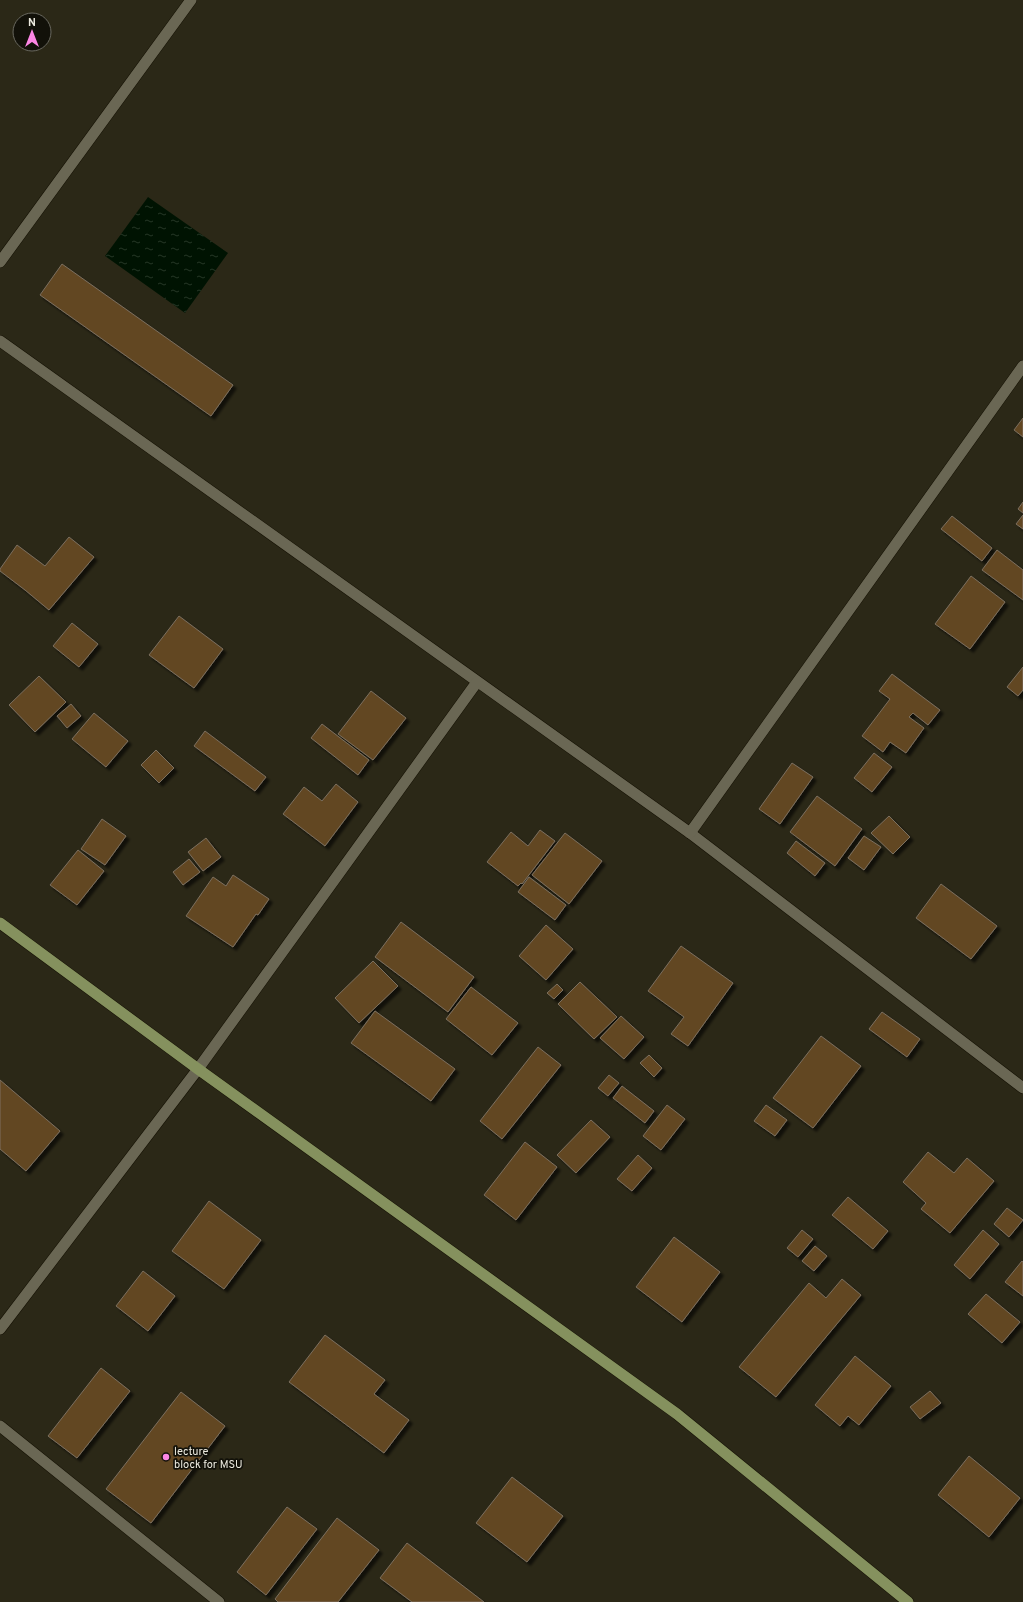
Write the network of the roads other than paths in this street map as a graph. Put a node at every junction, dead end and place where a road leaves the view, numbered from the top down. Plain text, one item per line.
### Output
1 (191, 0) edge
2 (0, 262) edge
3 (0, 341) edge
4 (1023, 366) edge
5 (477, 682) junction
6 (690, 833) junction
7 (0, 923) edge
8 (198, 1069) junction
9 (1023, 1088) edge
10 (0, 1329) edge
11 (0, 1426) edge
12 (219, 1602) edge
13 (908, 1602) edge

1 - 2 street
3 - 5 street
4 - 6 street
5 - 6 street
5 - 8 street
6 - 9 street
7 - 8 main road
8 - 10 street
8 - 13 main road
11 - 12 street

